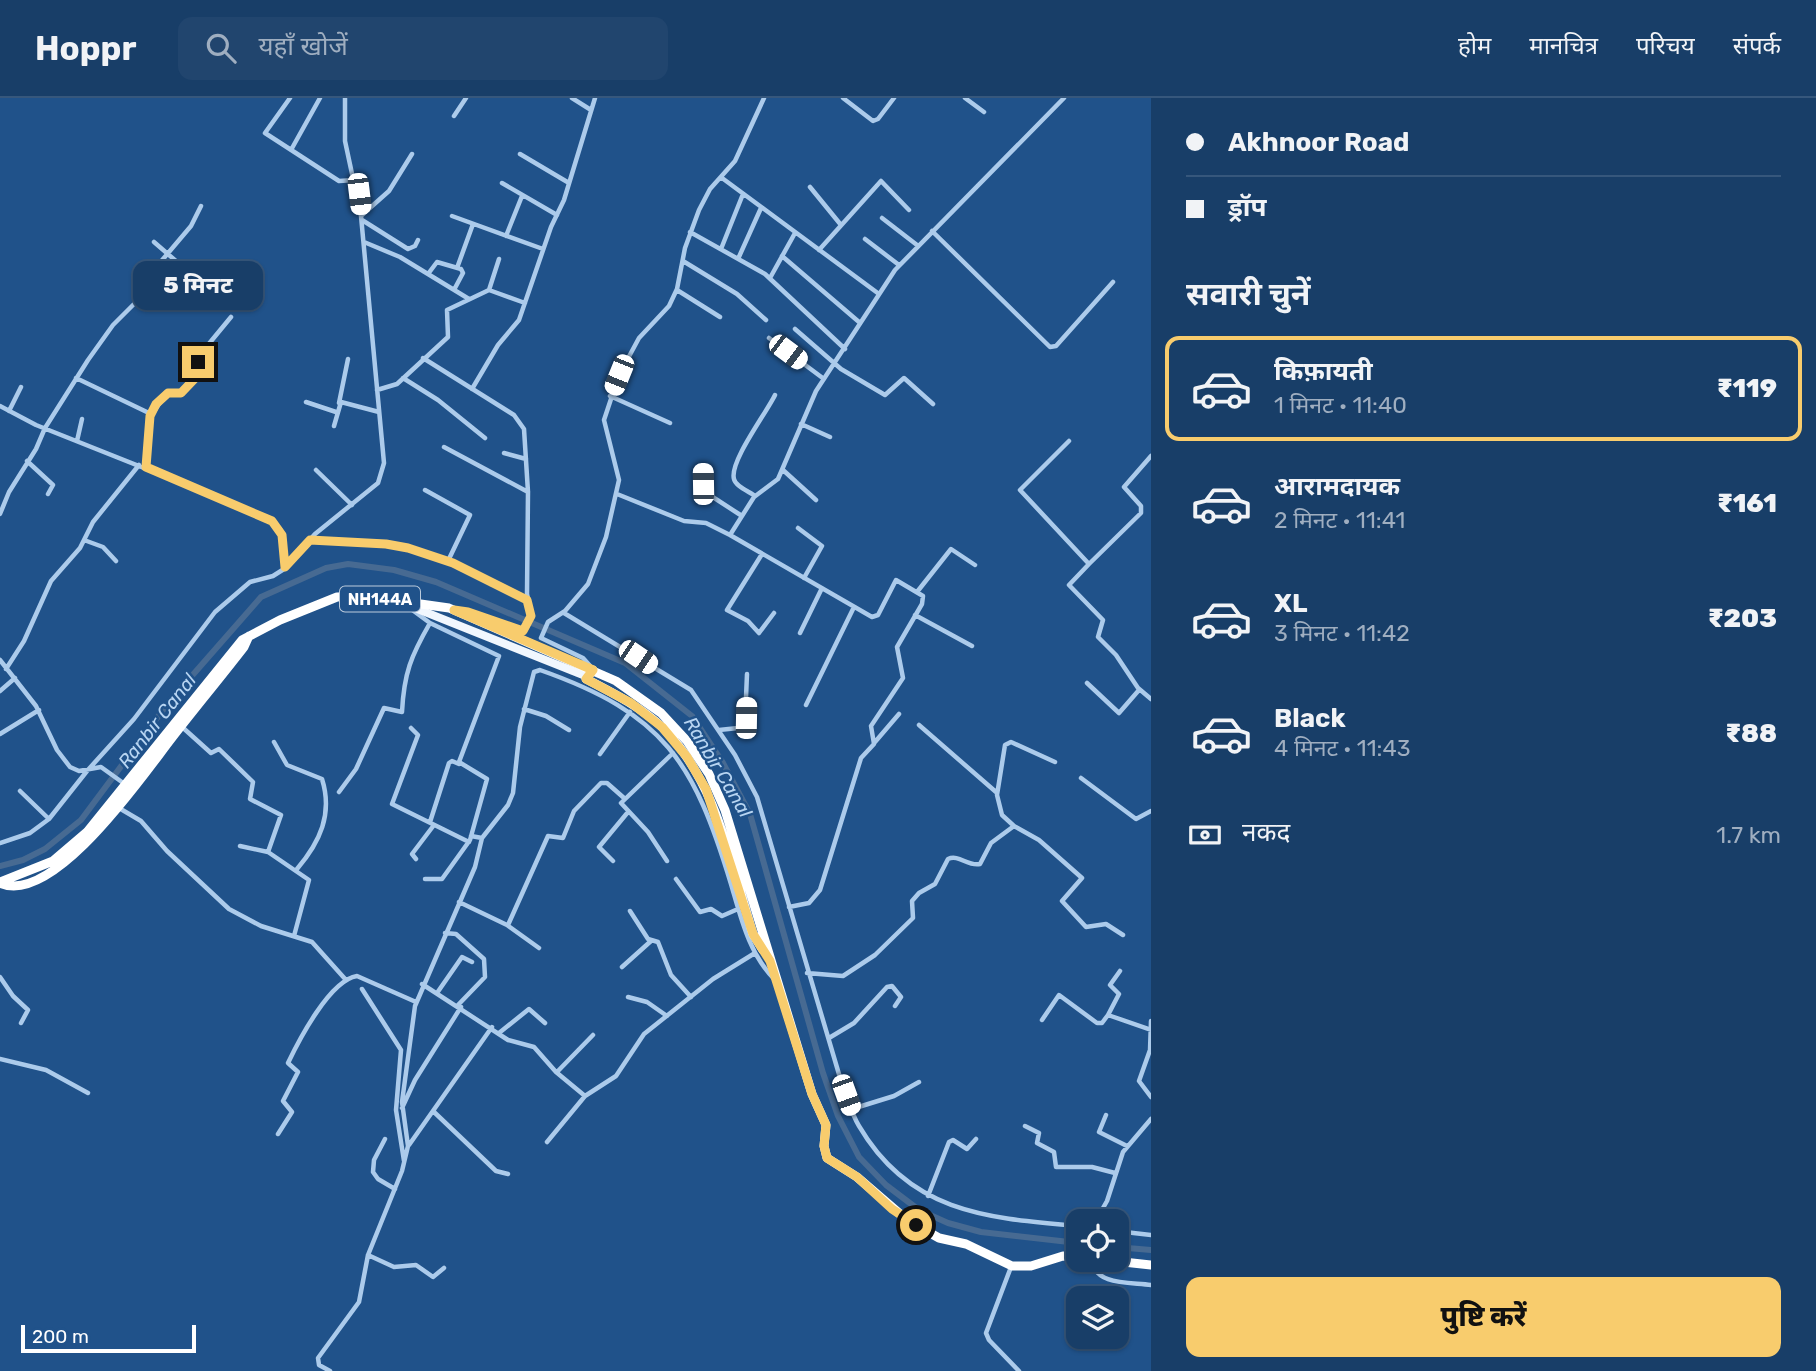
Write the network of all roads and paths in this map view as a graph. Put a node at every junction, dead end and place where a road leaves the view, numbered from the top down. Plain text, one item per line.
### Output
1 (290, 98) edge
2 (320, 98) edge
3 (345, 98) edge
4 (466, 98) edge
5 (572, 98) edge
6 (595, 98) edge
7 (764, 98) edge
8 (843, 98) edge
9 (894, 98) edge
10 (965, 98) edge
11 (1063, 98) edge
12 (591, 110) junction
13 (984, 112) dead end
14 (454, 116) dead end
15 (291, 150) junction
16 (412, 154) dead end
17 (520, 154) dead end
18 (722, 178) junction
19 (355, 180) junction
20 (502, 183) dead end
21 (569, 183) junction
22 (810, 187) dead end
23 (743, 194) junction
24 (522, 196) junction
25 (201, 206) dead end
26 (761, 208) junction
27 (909, 210) dead end
28 (556, 215) junction
29 (452, 216) dead end
30 (362, 218) junction
31 (882, 218) dead end
32 (473, 224) junction
33 (841, 225) junction
34 (690, 232) junction
35 (932, 232) junction
36 (795, 233) junction
37 (506, 236) junction
38 (865, 239) dead end
39 (418, 240) dead end
40 (154, 242) dead end
41 (363, 242) junction
42 (917, 245) junction
43 (543, 249) junction
44 (721, 249) junction
45 (819, 250) junction
46 (168, 253) junction
47 (782, 256) junction
48 (499, 259) dead end
49 (738, 259) junction
50 (683, 261) junction
51 (899, 265) junction
52 (184, 268) dead end
53 (457, 268) junction
54 (428, 274) junction
55 (770, 278) junction
56 (1112, 282) dead end
57 (455, 288) junction
58 (489, 290) junction
59 (677, 290) junction
60 (879, 293) junction
61 (469, 299) junction
62 (525, 303) junction
63 (230, 317) dead end
64 (720, 317) dead end
65 (765, 320) dead end
66 (859, 322) junction
67 (795, 330) dead end
68 (769, 338) dead end
69 (845, 349) junction
70 (423, 358) junction
71 (348, 359) dead end
72 (836, 365) junction
73 (76, 378) junction
74 (403, 378) junction
75 (824, 379) junction
76 (21, 387) dead end
77 (472, 389) junction
78 (377, 390) junction
79 (775, 395) dead end
80 (610, 396) junction
81 (306, 402) dead end
82 (339, 403) junction
83 (933, 404) dead end
84 (0, 406) edge
85 (9, 411) junction
86 (336, 412) junction
87 (379, 412) junction
88 (151, 415) junction
89 (82, 419) dead end
90 (670, 423) dead end
91 (801, 424) junction
92 (334, 426) dead end
93 (45, 428) junction
94 (830, 437) dead end
95 (485, 438) dead end
96 (77, 441) junction
97 (1069, 441) dead end
98 (444, 447) dead end
99 (504, 453) dead end
100 (1151, 456) edge
101 (526, 459) junction
102 (27, 461) junction
103 (139, 465) junction
104 (146, 467) junction
105 (703, 468) dead end
106 (316, 470) dead end
107 (783, 470) junction
108 (0, 490) edge
109 (425, 490) dead end
110 (528, 492) junction
111 (48, 494) dead end
112 (617, 494) junction
113 (8, 495) junction
114 (755, 496) junction
115 (816, 500) dead end
116 (352, 505) junction
117 (0, 514) edge
118 (742, 516) junction
119 (798, 528) dead end
120 (730, 535) junction
121 (84, 540) junction
122 (310, 540) junction
123 (762, 554) junction
124 (116, 561) dead end
125 (448, 561) junction
126 (1089, 564) junction
127 (975, 565) dead end
128 (285, 567) junction
129 (804, 578) junction
130 (822, 588) junction
131 (917, 592) junction
132 (527, 600) junction
133 (405, 604) junction
134 (854, 607) junction
135 (454, 610) junction
136 (564, 613) junction
137 (774, 613) dead end
138 (915, 615) junction
139 (430, 623) junction
140 (800, 633) dead end
141 (249, 636) junction
142 (972, 646) dead end
143 (0, 660) edge
144 (6, 669) junction
145 (591, 674) junction
146 (747, 674) dead end
147 (15, 678) junction
148 (1087, 683) dead end
149 (1139, 690) junction
150 (0, 691) edge
151 (1151, 699) edge
152 (806, 705) dead end
153 (524, 709) junction
154 (39, 710) junction
155 (630, 712) junction
156 (900, 714) dead end
157 (919, 725) dead end
158 (181, 726) junction
159 (411, 728) dead end
160 (569, 730) dead end
161 (718, 730) junction
162 (0, 734) edge
163 (274, 742) dead end
164 (875, 742) junction
165 (673, 753) junction
166 (600, 754) dead end
167 (1055, 762) dead end
168 (459, 764) junction
169 (87, 771) junction
170 (1081, 778) dead end
171 (122, 783) junction
172 (20, 791) dead end
173 (339, 792) dead end
174 (997, 793) junction
175 (624, 799) junction
176 (118, 808) junction
177 (1151, 811) edge
178 (628, 812) junction
179 (49, 819) junction
180 (432, 824) junction
181 (1014, 826) junction
182 (482, 838) junction
183 (470, 839) junction
184 (0, 843) edge
185 (240, 846) dead end
186 (268, 852) junction
187 (416, 859) dead end
188 (613, 861) dead end
189 (667, 861) dead end
190 (297, 869) junction
191 (676, 878) dead end
192 (425, 879) dead end
193 (0, 882) edge
194 (459, 902) junction
195 (789, 907) junction
196 (738, 909) junction
197 (631, 911) dead end
198 (508, 926) junction
199 (445, 933) junction
200 (1123, 935) dead end
201 (294, 936) junction
202 (651, 941) junction
203 (539, 948) dead end
204 (755, 953) junction
205 (472, 962) dead end
206 (622, 967) dead end
207 (1120, 971) dead end
208 (807, 972) junction
209 (0, 976) edge
210 (346, 980) junction
211 (777, 983) junction
212 (422, 984) junction
213 (362, 989) dead end
214 (437, 993) junction
215 (628, 997) dead end
216 (691, 997) junction
217 (416, 1002) junction
218 (460, 1006) junction
219 (895, 1006) dead end
220 (1108, 1015) junction
221 (667, 1016) junction
222 (1042, 1020) dead end
223 (1151, 1021) edge
224 (21, 1023) dead end
225 (545, 1023) dead end
226 (492, 1027) junction
227 (1151, 1030) edge
228 (499, 1033) junction
229 (593, 1035) dead end
230 (829, 1038) junction
231 (0, 1059) edge
232 (556, 1072) junction
233 (919, 1082) dead end
234 (88, 1093) dead end
235 (585, 1096) junction
236 (1151, 1097) edge
237 (402, 1108) junction
238 (852, 1109) junction
239 (434, 1112) junction
240 (1106, 1115) dead end
241 (1151, 1119) edge
242 (1026, 1126) dead end
243 (278, 1134) dead end
244 (385, 1139) dead end
245 (976, 1139) dead end
246 (547, 1142) dead end
247 (408, 1146) junction
248 (1127, 1146) junction
249 (404, 1161) junction
250 (1115, 1173) junction
251 (508, 1174) dead end
252 (395, 1189) junction
253 (928, 1196) junction
254 (1103, 1209) edge
255 (1066, 1225) edge
256 (1129, 1232) edge
257 (1151, 1235) edge
258 (368, 1255) junction
259 (1066, 1256) edge
260 (1129, 1263) edge
261 (1151, 1265) edge
262 (1012, 1266) junction
263 (444, 1268) dead end
264 (1094, 1272) edge
265 (1151, 1285) edge
266 (330, 1371) edge
267 (1019, 1371) edge

1 - 15 street
2 - 15 street
3 - 19 street
4 - 14 street
5 - 12 street
6 - 12 street
7 - 18 street
8 - 9 street
10 - 13 street
11 - 35 street
12 - 21 street
15 - 19 street
16 - 30 street
17 - 21 street
18 - 23 street
18 - 34 street
19 - 30 street
20 - 24 street
21 - 28 street
22 - 33 street
23 - 26 street
23 - 44 street
24 - 28 street
24 - 37 street
25 - 46 street
26 - 36 street
26 - 49 street
27 - 33 street
28 - 43 street
29 - 32 street
30 - 39 street
30 - 41 street
31 - 42 street
32 - 37 street
32 - 53 street
33 - 45 street
34 - 44 street
34 - 50 street
35 - 42 street
35 - 56 street
36 - 45 street
36 - 47 street
37 - 43 street
38 - 51 street
40 - 46 street
41 - 54 street
41 - 78 street
42 - 51 street
43 - 62 street
44 - 49 street
45 - 60 street
46 - 52 street
46 - 73 street
47 - 55 street
47 - 66 street
48 - 58 street
49 - 55 street
50 - 59 street
50 - 65 street
51 - 60 street
53 - 54 street
53 - 57 street
54 - 57 street
55 - 69 street
57 - 61 street
58 - 61 street
58 - 62 street
59 - 64 street
59 - 80 street
60 - 66 street
61 - 70 street
62 - 77 street
63 - 88 street
66 - 69 street
67 - 72 street
68 - 75 street
69 - 72 street
70 - 74 street
70 - 77 street
71 - 82 street
72 - 75 street
72 - 83 street
73 - 88 street
73 - 93 street
74 - 78 street
74 - 95 street
75 - 91 street
76 - 85 street
77 - 101 street
78 - 87 street
79 - 114 street
80 - 90 street
80 - 112 street
81 - 86 street
82 - 86 street
82 - 87 street
84 - 85 street
85 - 93 street
86 - 92 street
87 - 116 street
88 - 104 street
89 - 96 street
91 - 94 street
91 - 107 street
93 - 96 street
93 - 102 street
96 - 103 street
97 - 126 street
98 - 110 street
99 - 101 street
100 - 126 street
101 - 110 street
102 - 111 street
102 - 113 street
103 - 104 street
103 - 121 street
104 - 128 street
105 - 118 street
106 - 116 street
107 - 114 street
107 - 115 street
108 - 113 street
109 - 125 street
110 - 132 street
112 - 120 street
112 - 136 street
113 - 117 street
114 - 118 street
116 - 122 street
118 - 120 street
119 - 129 street
120 - 123 street
121 - 124 street
121 - 144 street
122 - 125 street
122 - 128 street
123 - 129 street
123 - 137 street
125 - 132 street
126 - 149 street
127 - 131 street
128 - 169 street
129 - 130 street
130 - 134 street
130 - 140 street
131 - 134 street
131 - 138 street
132 - 135 street
133 - 135 highway, NH144A
133 - 139 street
133 - 141 highway, NH144A
133 - 145 main road
134 - 152 street
135 - 145 highway, NH144A
136 - 145 street
136 - 161 street
138 - 142 street
138 - 164 street
139 - 168 street
139 - 173 street
141 - 158 highway
141 - 171 highway, NH144A
143 - 144 street
144 - 147 street
145 - 211 highway, NH144A
146 - 161 street
147 - 150 street
147 - 154 street
148 - 149 street
149 - 151 street
153 - 155 street
153 - 160 street
153 - 182 street
154 - 162 street
154 - 169 street
155 - 165 street
155 - 166 street
156 - 164 street
157 - 174 street
158 - 176 highway
158 - 186 street
159 - 180 street
161 - 195 street
163 - 190 street
164 - 195 street
165 - 175 street
165 - 196 street
167 - 174 street
168 - 180 street
168 - 183 street
169 - 171 street
169 - 179 street
170 - 177 street
171 - 193 highway, NH144A
172 - 179 street
174 - 181 street
175 - 178 street
175 - 198 street
176 - 193 highway
176 - 201 street
178 - 188 street
178 - 189 street
179 - 184 street
180 - 183 street
180 - 187 street
181 - 200 street
181 - 208 street
182 - 183 street
182 - 194 street
183 - 192 street
185 - 186 street
186 - 190 street
190 - 201 street
191 - 196 street
194 - 198 street
194 - 199 street
195 - 208 street
196 - 204 street
197 - 202 street
198 - 203 street
199 - 212 street
199 - 218 street
201 - 210 street
202 - 206 street
202 - 216 street
204 - 211 street
204 - 216 street
205 - 214 street
207 - 220 street
208 - 230 street
209 - 224 street
210 - 217 street
210 - 243 street
211 - 262 highway, NH144A
212 - 214 street
212 - 217 street
213 - 249 street
214 - 218 street
215 - 221 street
216 - 221 street
217 - 237 street
218 - 226 street
218 - 237 street
219 - 230 street
220 - 222 street
220 - 227 street
221 - 235 street
223 - 227 street
225 - 228 street
226 - 228 street
226 - 239 street
227 - 236 street
228 - 232 street
229 - 232 street
230 - 238 street
231 - 234 street
232 - 235 street
233 - 238 street
235 - 246 street
237 - 247 street
238 - 253 street
239 - 247 street
239 - 251 street
240 - 248 street
241 - 248 street
242 - 250 street
244 - 252 street
245 - 253 street
247 - 249 street
248 - 250 street
249 - 252 street
250 - 254 street
252 - 258 street
253 - 255 street
256 - 257 street
258 - 263 street
258 - 266 street
259 - 262 highway
260 - 261 highway
262 - 267 street
264 - 265 street

